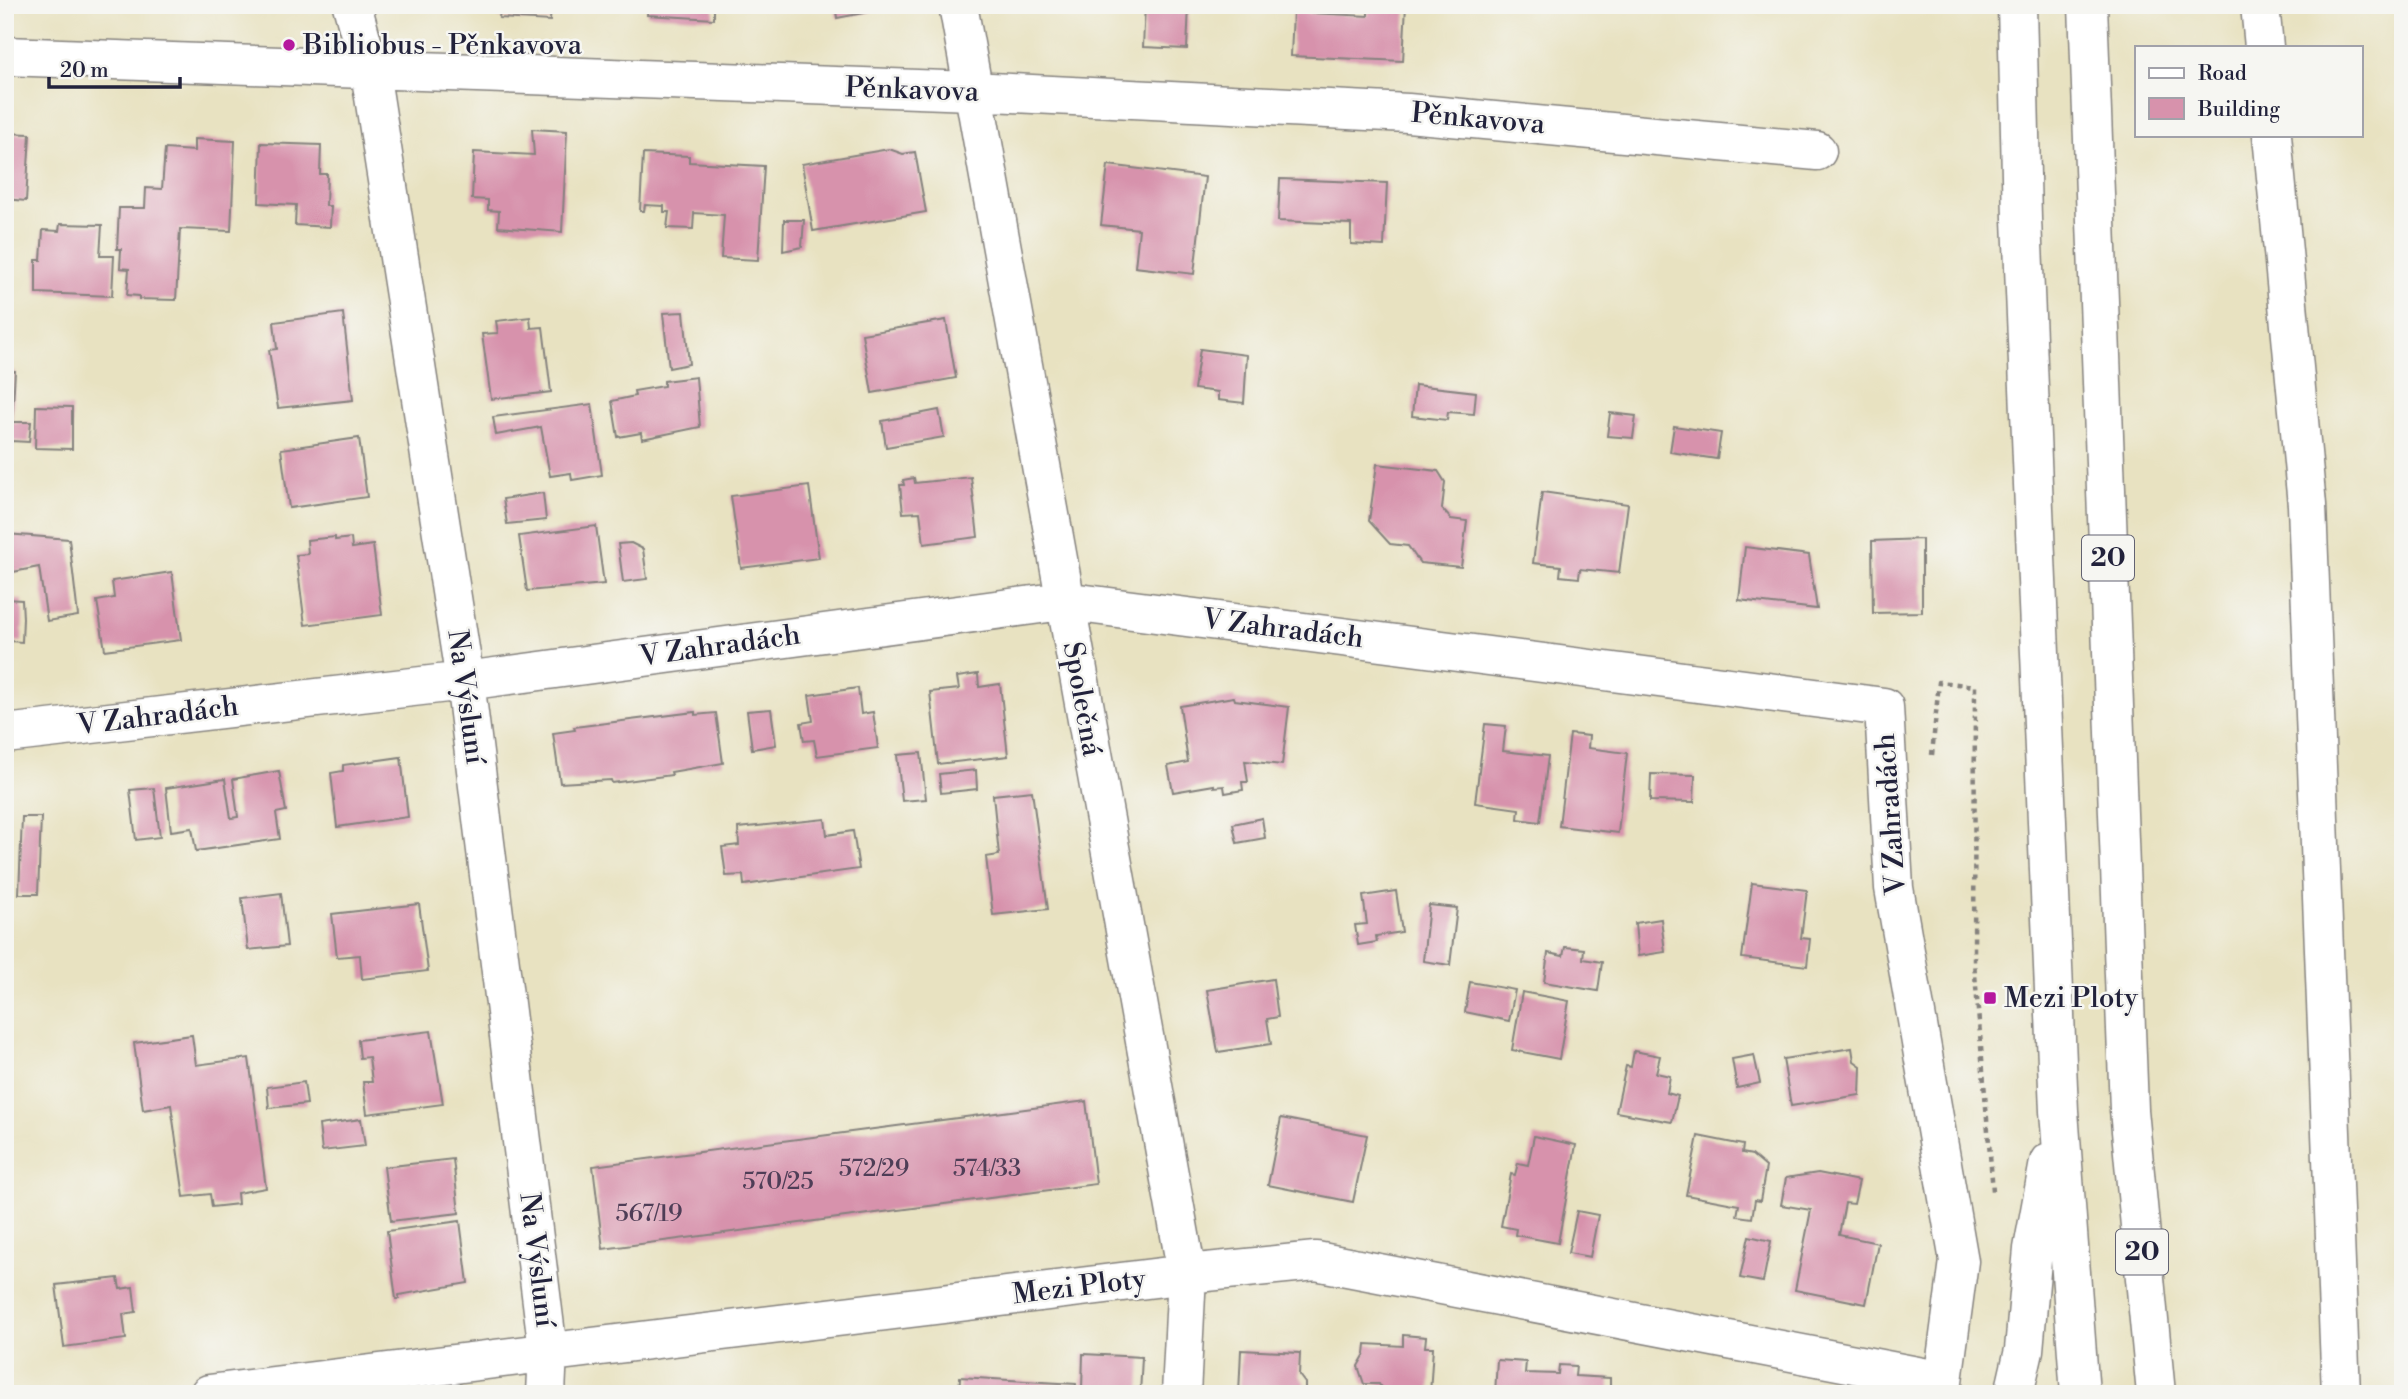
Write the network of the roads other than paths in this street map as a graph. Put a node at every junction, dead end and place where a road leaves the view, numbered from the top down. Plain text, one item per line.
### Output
1 (352, 5) edge
2 (958, 5) edge
3 (2017, 5) edge
4 (2088, 5) edge
5 (2260, 5) edge
6 (2264, 46) edge
7 (5, 56) edge
8 (370, 71) junction
9 (972, 91) junction
10 (2272, 136) edge
11 (1817, 151) dead end
12 (1063, 601) junction
13 (465, 681) junction
14 (5, 734) edge
15 (2059, 1111) junction
16 (1187, 1274) junction
17 (548, 1351) junction
18 (1943, 1381) joint
19 (209, 1394) edge
20 (546, 1394) edge
21 (1181, 1394) edge
22 (2014, 1394) edge
23 (2080, 1394) edge
24 (2155, 1394) edge
25 (2342, 1394) edge

1 - 8 main road, Na Výsluní
2 - 9 main road, Společná
3 - 15 main road
4 - 24 main road, 20
5 - 6 main road
7 - 8 main road, Pěnkavova
8 - 9 main road, Pěnkavova
8 - 13 main road, Na Výsluní
9 - 11 main road, Pěnkavova
9 - 12 main road, Společná
10 - 25 main road
12 - 13 main road, V Zahradách
12 - 16 main road, Společná
12 - 18 main road, V Zahradách
13 - 14 main road, V Zahradách
13 - 17 main road, Na Výsluní
15 - 22 main road
15 - 23 main road
16 - 17 main road, Mezi Ploty
16 - 18 main road, Mezi Ploty
16 - 21 main road, Společná
17 - 19 main road, Mezi Ploty
17 - 20 main road, Na Výsluní

